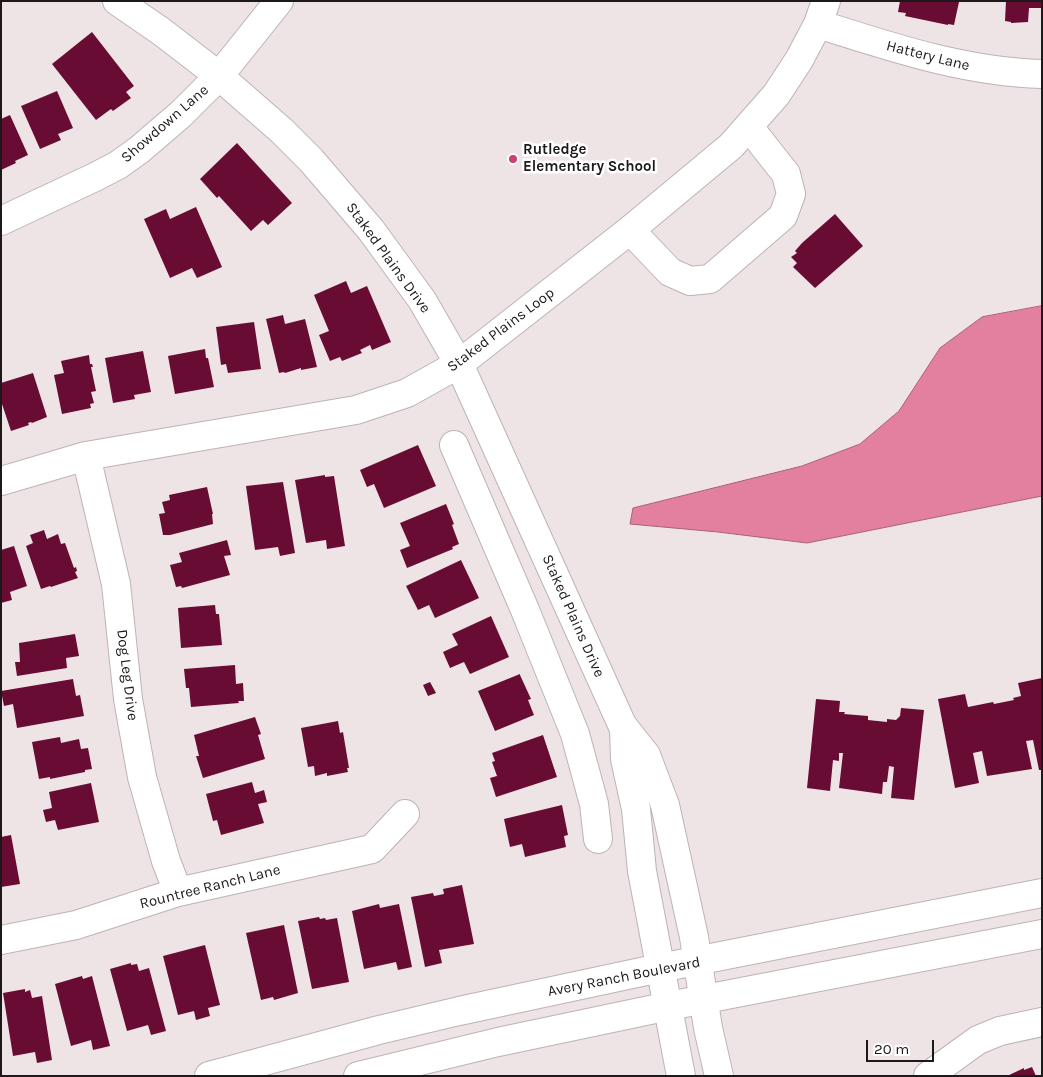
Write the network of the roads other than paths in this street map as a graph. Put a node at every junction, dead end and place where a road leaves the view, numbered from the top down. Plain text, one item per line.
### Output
1 (117, 1) edge
2 (279, 1) edge
3 (822, 12) edge
4 (1042, 74) edge
5 (219, 76) junction
6 (749, 127) junction
7 (1, 221) edge
8 (630, 230) junction
9 (460, 364) junction
10 (454, 445) dead end
11 (86, 456) junction
12 (1, 482) edge
13 (562, 591) junction
14 (524, 607) junction
15 (623, 728) junction
16 (405, 814) dead end
17 (598, 839) dead end
18 (178, 892) junction
19 (1042, 893) edge
20 (1042, 934) edge
21 (1, 940) edge
22 (697, 962) junction
23 (660, 968) junction
24 (704, 1000) junction
25 (669, 1006) junction
26 (1042, 1022) edge
27 (209, 1076) edge
28 (358, 1076) edge
29 (681, 1076) edge
30 (719, 1076) edge
31 (928, 1076) edge

1 - 5 street, Staked Plains Drive
2 - 5 street, Showdown Lane
3 - 4 street, Hattery Lane
3 - 6 street, Staked Plains Loop
5 - 7 street, Showdown Lane
5 - 9 street, Staked Plains Drive
6 - 8 street, Staked Plains Loop
6 - 8 street
8 - 9 street, Staked Plains Loop
9 - 11 street, Staked Plains Loop
9 - 13 street, Staked Plains Drive
10 - 14 street
11 - 12 street, Staked Plains Loop
11 - 18 street, Dog Leg Drive
13 - 14 street
13 - 15 street, Staked Plains Drive
14 - 17 street
15 - 22 street, Staked Plains Drive
15 - 23 street, Staked Plains Drive
16 - 18 street, Rountree Ranch Lane
18 - 21 street, Rountree Ranch Lane
19 - 22 street, Avery Ranch Boulevard
20 - 24 street
22 - 23 street, Avery Ranch Boulevard
22 - 24 street, Staked Plains Drive
23 - 25 street, Staked Plains Drive
23 - 27 street, Avery Ranch Boulevard
24 - 25 street
24 - 30 street, Staked Plains Drive
25 - 28 street
25 - 29 street, Staked Plains Drive
26 - 31 street

